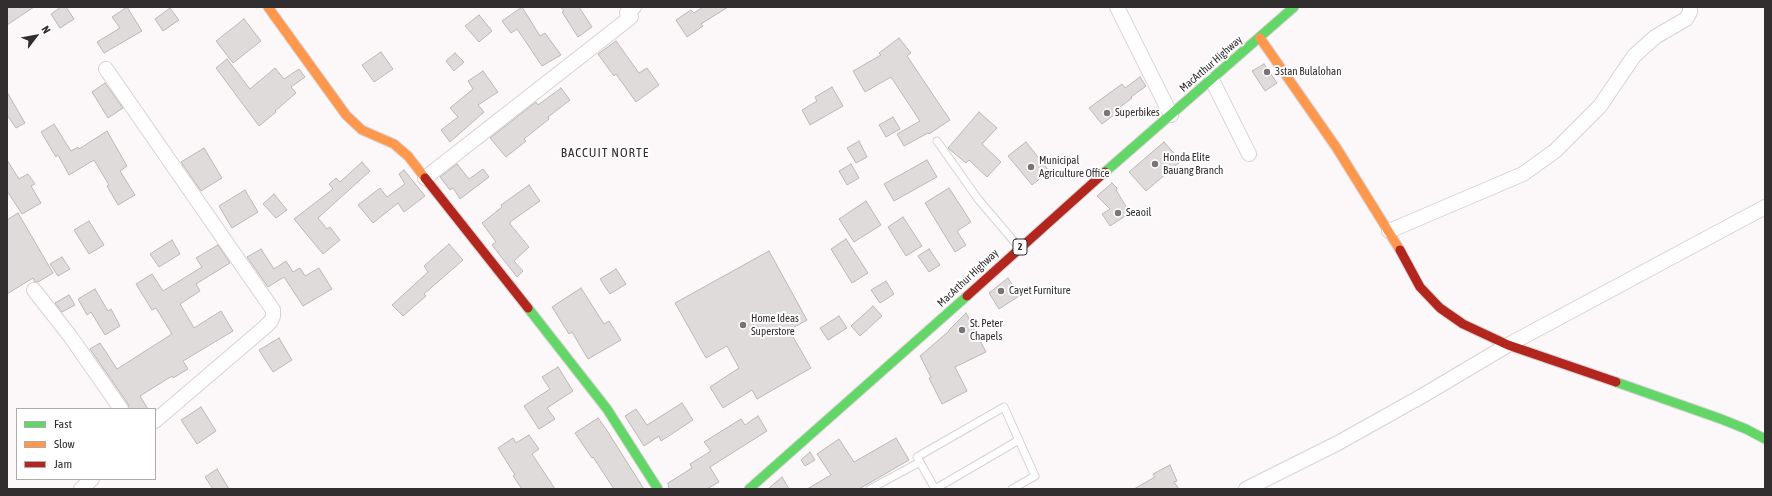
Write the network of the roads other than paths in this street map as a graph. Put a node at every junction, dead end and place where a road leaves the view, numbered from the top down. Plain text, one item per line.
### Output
1 (268, 7) edge
2 (1117, 7) edge
3 (1294, 7) edge
4 (1690, 7) edge
5 (628, 9) edge
6 (1260, 38) junction
7 (106, 69) dead end
8 (1212, 80) junction
9 (1171, 115) junction
10 (937, 141) dead end
11 (1248, 154) dead end
12 (426, 178) junction
13 (1765, 207) edge
14 (1389, 231) junction
15 (1019, 248) junction
16 (34, 290) dead end
17 (1508, 345) junction
18 (120, 408) edge
19 (156, 420) edge
20 (1765, 439) edge
21 (1019, 440) junction
22 (920, 462) junction
23 (91, 480) edge
24 (81, 489) edge
25 (658, 489) edge
26 (749, 489) edge
27 (870, 489) edge
28 (935, 489) edge
29 (1012, 489) edge
30 (1246, 489) edge

1 - 12 main road
2 - 9 street
3 - 6 main road, MacArthur Highway / 2
4 - 14 street
5 - 12 street
6 - 8 main road, MacArthur Highway / 2
6 - 14 main road
7 - 19 street
8 - 9 main road, MacArthur Highway / 2
8 - 11 street
9 - 15 main road, MacArthur Highway / 2
10 - 15 lane
12 - 25 main road
13 - 17 street
14 - 17 main road
15 - 26 main road, MacArthur Highway / 2
16 - 18 street
17 - 20 main road
17 - 30 street
21 - 22 lane
21 - 28 lane
21 - 29 lane
22 - 27 lane
22 - 28 lane
23 - 24 street

